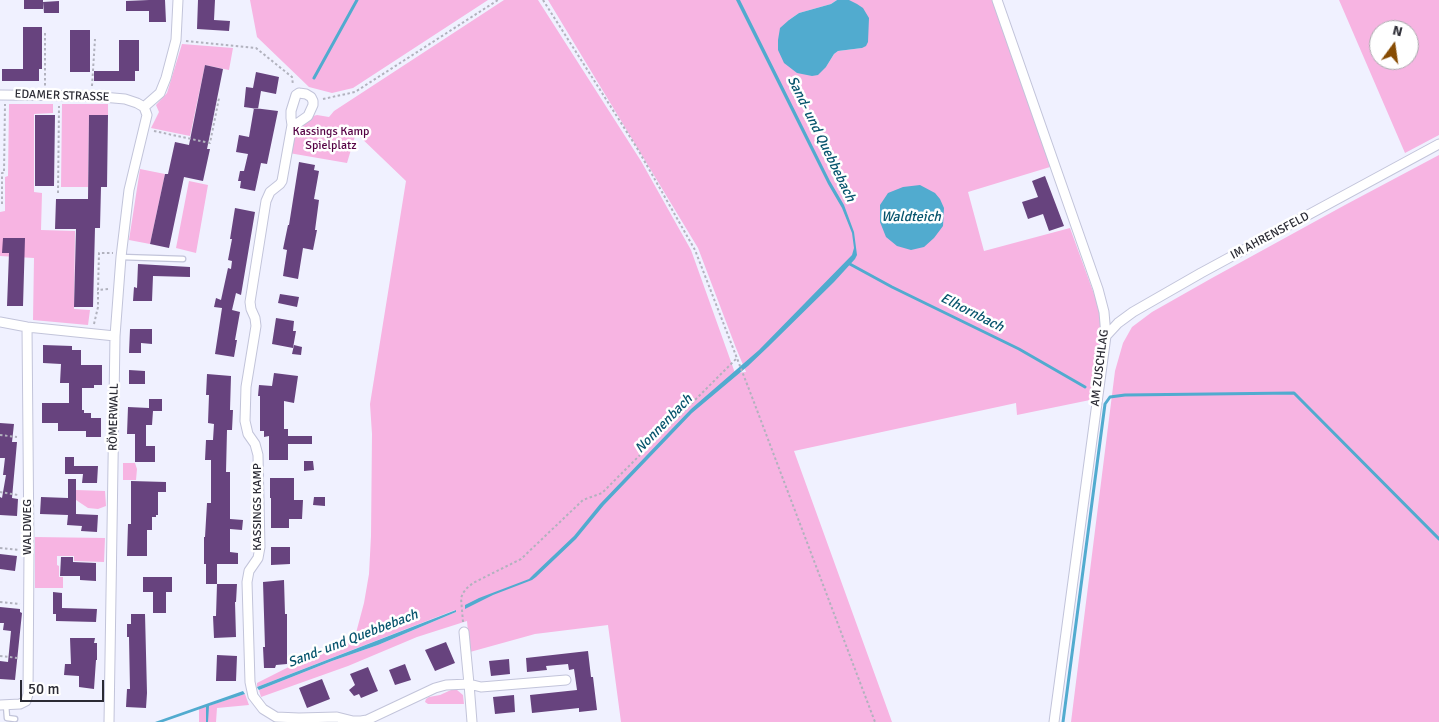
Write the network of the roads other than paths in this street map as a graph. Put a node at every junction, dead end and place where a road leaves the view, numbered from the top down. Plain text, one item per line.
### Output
1 (178, 0) edge
2 (997, 0) edge
3 (2, 95) edge
4 (145, 111) junction
5 (292, 125) junction
6 (1439, 144) edge
7 (121, 255) junction
8 (183, 258) dead end
9 (0, 322) edge
10 (26, 327) junction
11 (115, 336) junction
12 (1106, 336) junction
13 (464, 632) road end
14 (566, 680) dead end
15 (468, 684) junction
16 (3, 705) edge
17 (15, 719) dead end
18 (276, 719) edge
19 (109, 722) edge
20 (472, 722) edge
21 (1054, 722) edge

1 - 4 street
2 - 12 street, AM ZUSCHLAG
3 - 4 street, EDAMER STRASSE
4 - 7 street, RÖMERWALL
5 - 5 street, KASSINGS KAMP
5 - 18 street, KASSINGS KAMP
6 - 12 street, IM AHRENSFELD
7 - 8 lane
7 - 11 street, RÖMERWALL
9 - 10 street
10 - 11 street
10 - 16 street, WALDWEG
11 - 19 street, RÖMERWALL
12 - 21 street, AM ZUSCHLAG
13 - 15 street
14 - 15 street, KASSINGS KAMP
15 - 18 street, KASSINGS KAMP
15 - 20 street
16 - 17 lane

